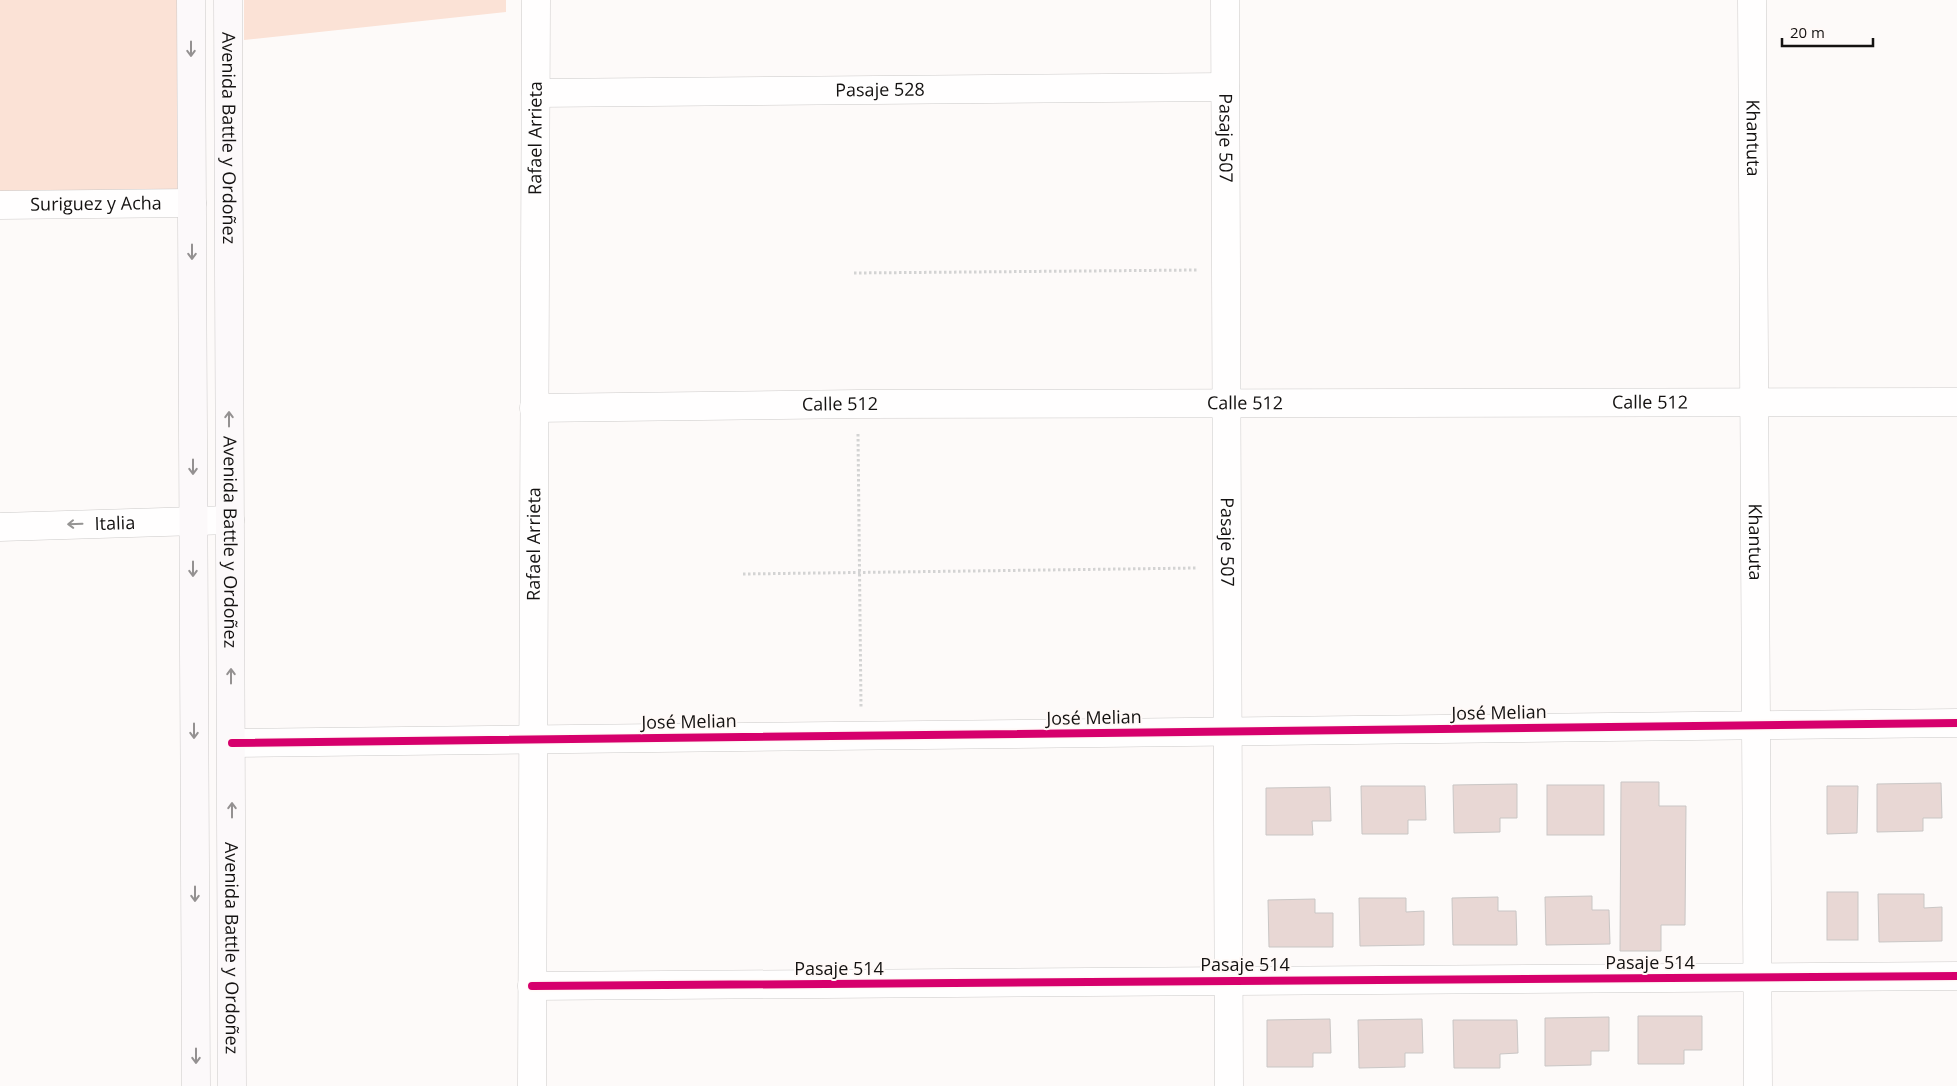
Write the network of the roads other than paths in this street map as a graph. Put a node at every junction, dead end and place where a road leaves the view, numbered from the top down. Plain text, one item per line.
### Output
1 (191, 0) edge
2 (228, 0) edge
3 (536, 0) edge
4 (1225, 0) edge
5 (1752, 0) edge
6 (1225, 87) junction
7 (536, 93) junction
8 (192, 203) junction
9 (0, 205) edge
10 (1754, 402) junction
11 (1957, 402) edge
12 (1227, 403) junction
13 (534, 408) junction
14 (193, 520) junction
15 (230, 520) junction
16 (0, 527) edge
17 (1957, 723) edge
18 (1756, 725) junction
19 (1228, 731) junction
20 (533, 739) junction
21 (232, 742) junction
22 (1957, 976) edge
23 (1758, 977) junction
24 (1229, 980) junction
25 (532, 986) junction
26 (196, 1086) edge
27 (232, 1086) edge
28 (532, 1086) edge
29 (1229, 1086) edge
30 (1758, 1086) edge

1 -> 8 main road, Avenida Battle y Ordoñez
15 -> 2 main road, Avenida Battle y Ordoñez
3 - 7 street, Rafael Arrieta
4 - 6 street, Pasaje 507
5 - 10 street, Khantuta
6 - 7 street, Pasaje 528
6 - 12 street, Pasaje 507
7 - 13 street, Rafael Arrieta
8 - 9 street, Suriguez y Acha
8 -> 14 main road, Avenida Battle y Ordoñez
10 - 11 street, Calle 512
10 - 12 street, Calle 512
10 - 18 street, Khantuta
12 - 13 street, Calle 512
12 - 19 street, Pasaje 507
13 - 20 street, Rafael Arrieta
14 - 15 street, Italia
14 -> 16 street, Italia
14 -> 26 main road, Avenida Battle y Ordoñez
21 -> 15 main road, Avenida Battle y Ordoñez
17 - 18 street, José Melian
18 - 19 street, José Melian
18 - 23 street, Khantuta
19 - 20 street, José Melian
19 - 24 street, Pasaje 507
20 - 21 street, José Melian
20 - 25 street, Rafael Arrieta
27 -> 21 main road, Avenida Battle y Ordoñez
22 - 23 street, Pasaje 514
23 - 24 street, Pasaje 514
23 - 30 street, Khantuta
24 - 25 street, Pasaje 514
24 - 29 street, Pasaje 507
25 - 28 street, Rafael Arrieta

